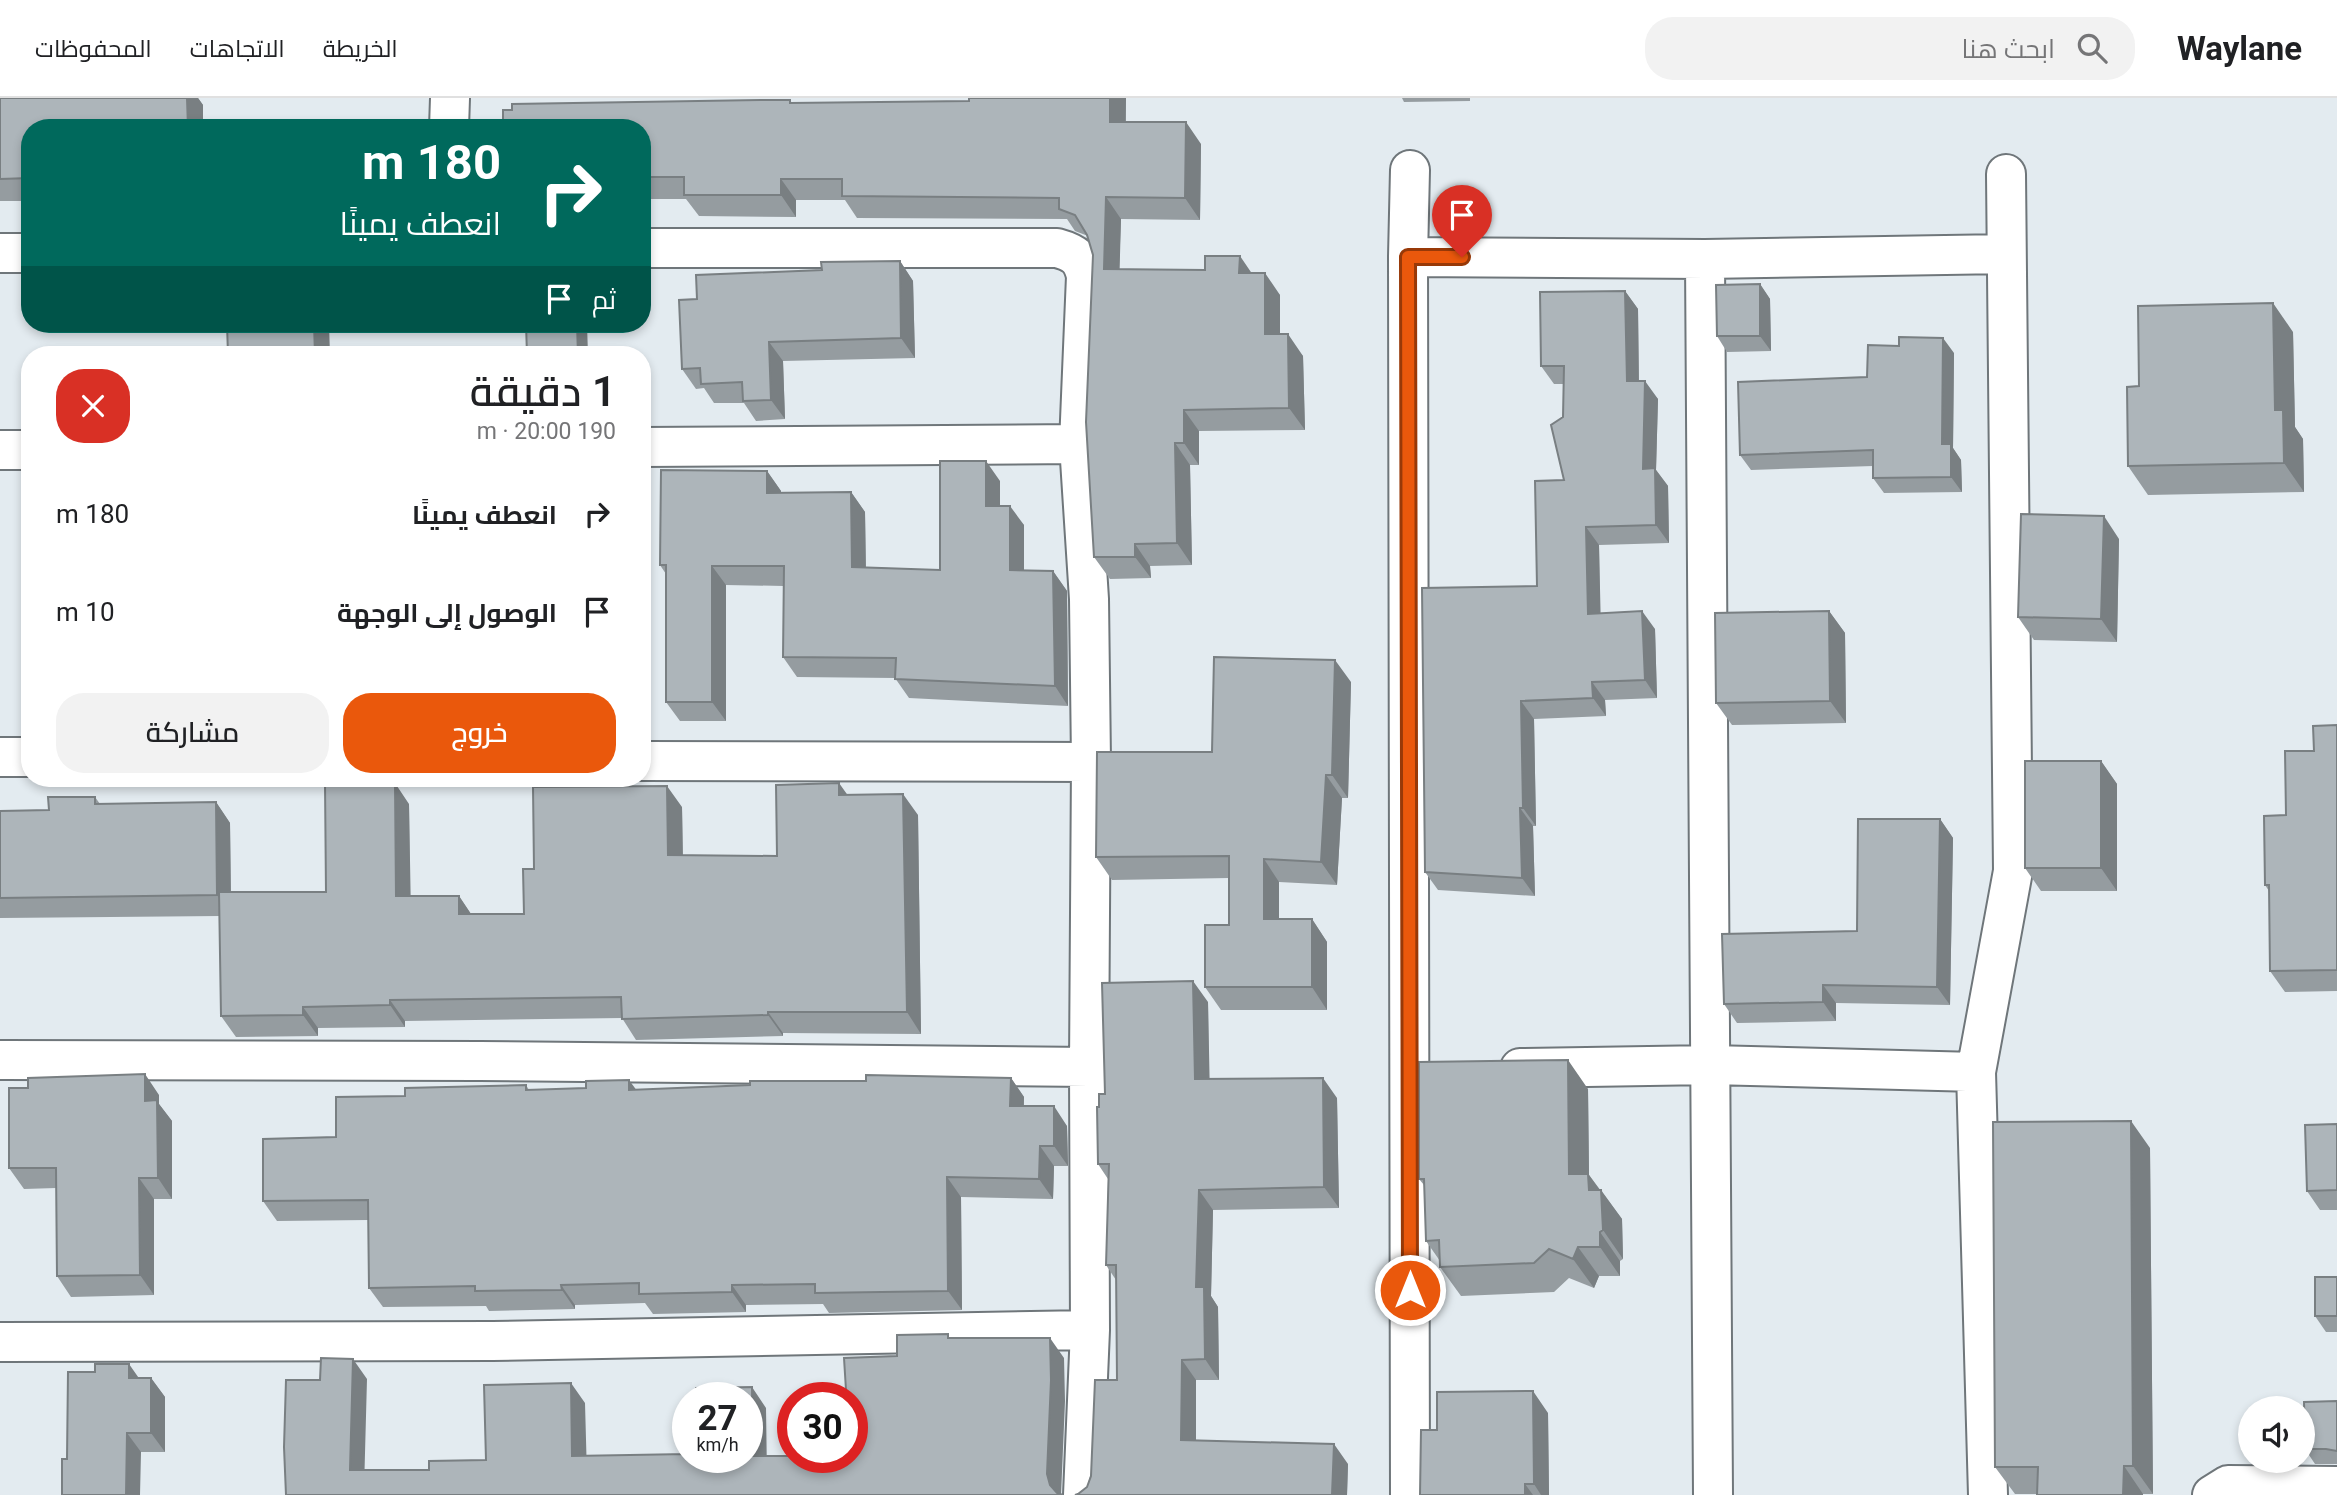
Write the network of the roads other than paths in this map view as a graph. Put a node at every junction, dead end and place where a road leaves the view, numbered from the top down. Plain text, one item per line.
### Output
1 (450, 98) edge
2 (449, 119) edge
3 (1410, 170) dead end
4 (2006, 174) dead end
5 (651, 248) edge
6 (0, 253) edge
7 (21, 253) edge
8 (2006, 254) junction
9 (1408, 257) junction
10 (1705, 258) junction
11 (1079, 444) junction
12 (651, 447) edge
13 (0, 450) edge
14 (21, 450) edge
15 (0, 757) edge
16 (21, 757) edge
17 (651, 761) edge
18 (1091, 762) junction
19 (0, 1060) edge
20 (1711, 1065) junction
21 (1088, 1067) junction
22 (1410, 1069) junction
23 (1449, 1069) edge
24 (1487, 1069) edge
25 (1976, 1072) junction
26 (1090, 1330) junction
27 (0, 1342) edge
28 (2337, 1486) edge
29 (1083, 1495) edge
30 (1410, 1495) edge
31 (1713, 1495) edge
32 (1987, 1495) edge
33 (2213, 1495) edge

1 - 2 street
3 - 9 street
4 - 8 street
5 - 11 street
6 - 7 street
8 - 10 street
8 - 25 street
9 - 10 street
9 - 22 street
10 - 20 street
11 - 12 street
11 - 18 street
13 - 14 street
15 - 16 street
17 - 18 street
18 - 21 street
19 - 21 street
20 - 24 street
20 - 25 street
20 - 31 street
21 - 26 street
22 - 23 street
22 - 30 street
25 - 32 street
26 - 27 street
26 - 29 street
28 - 33 street

